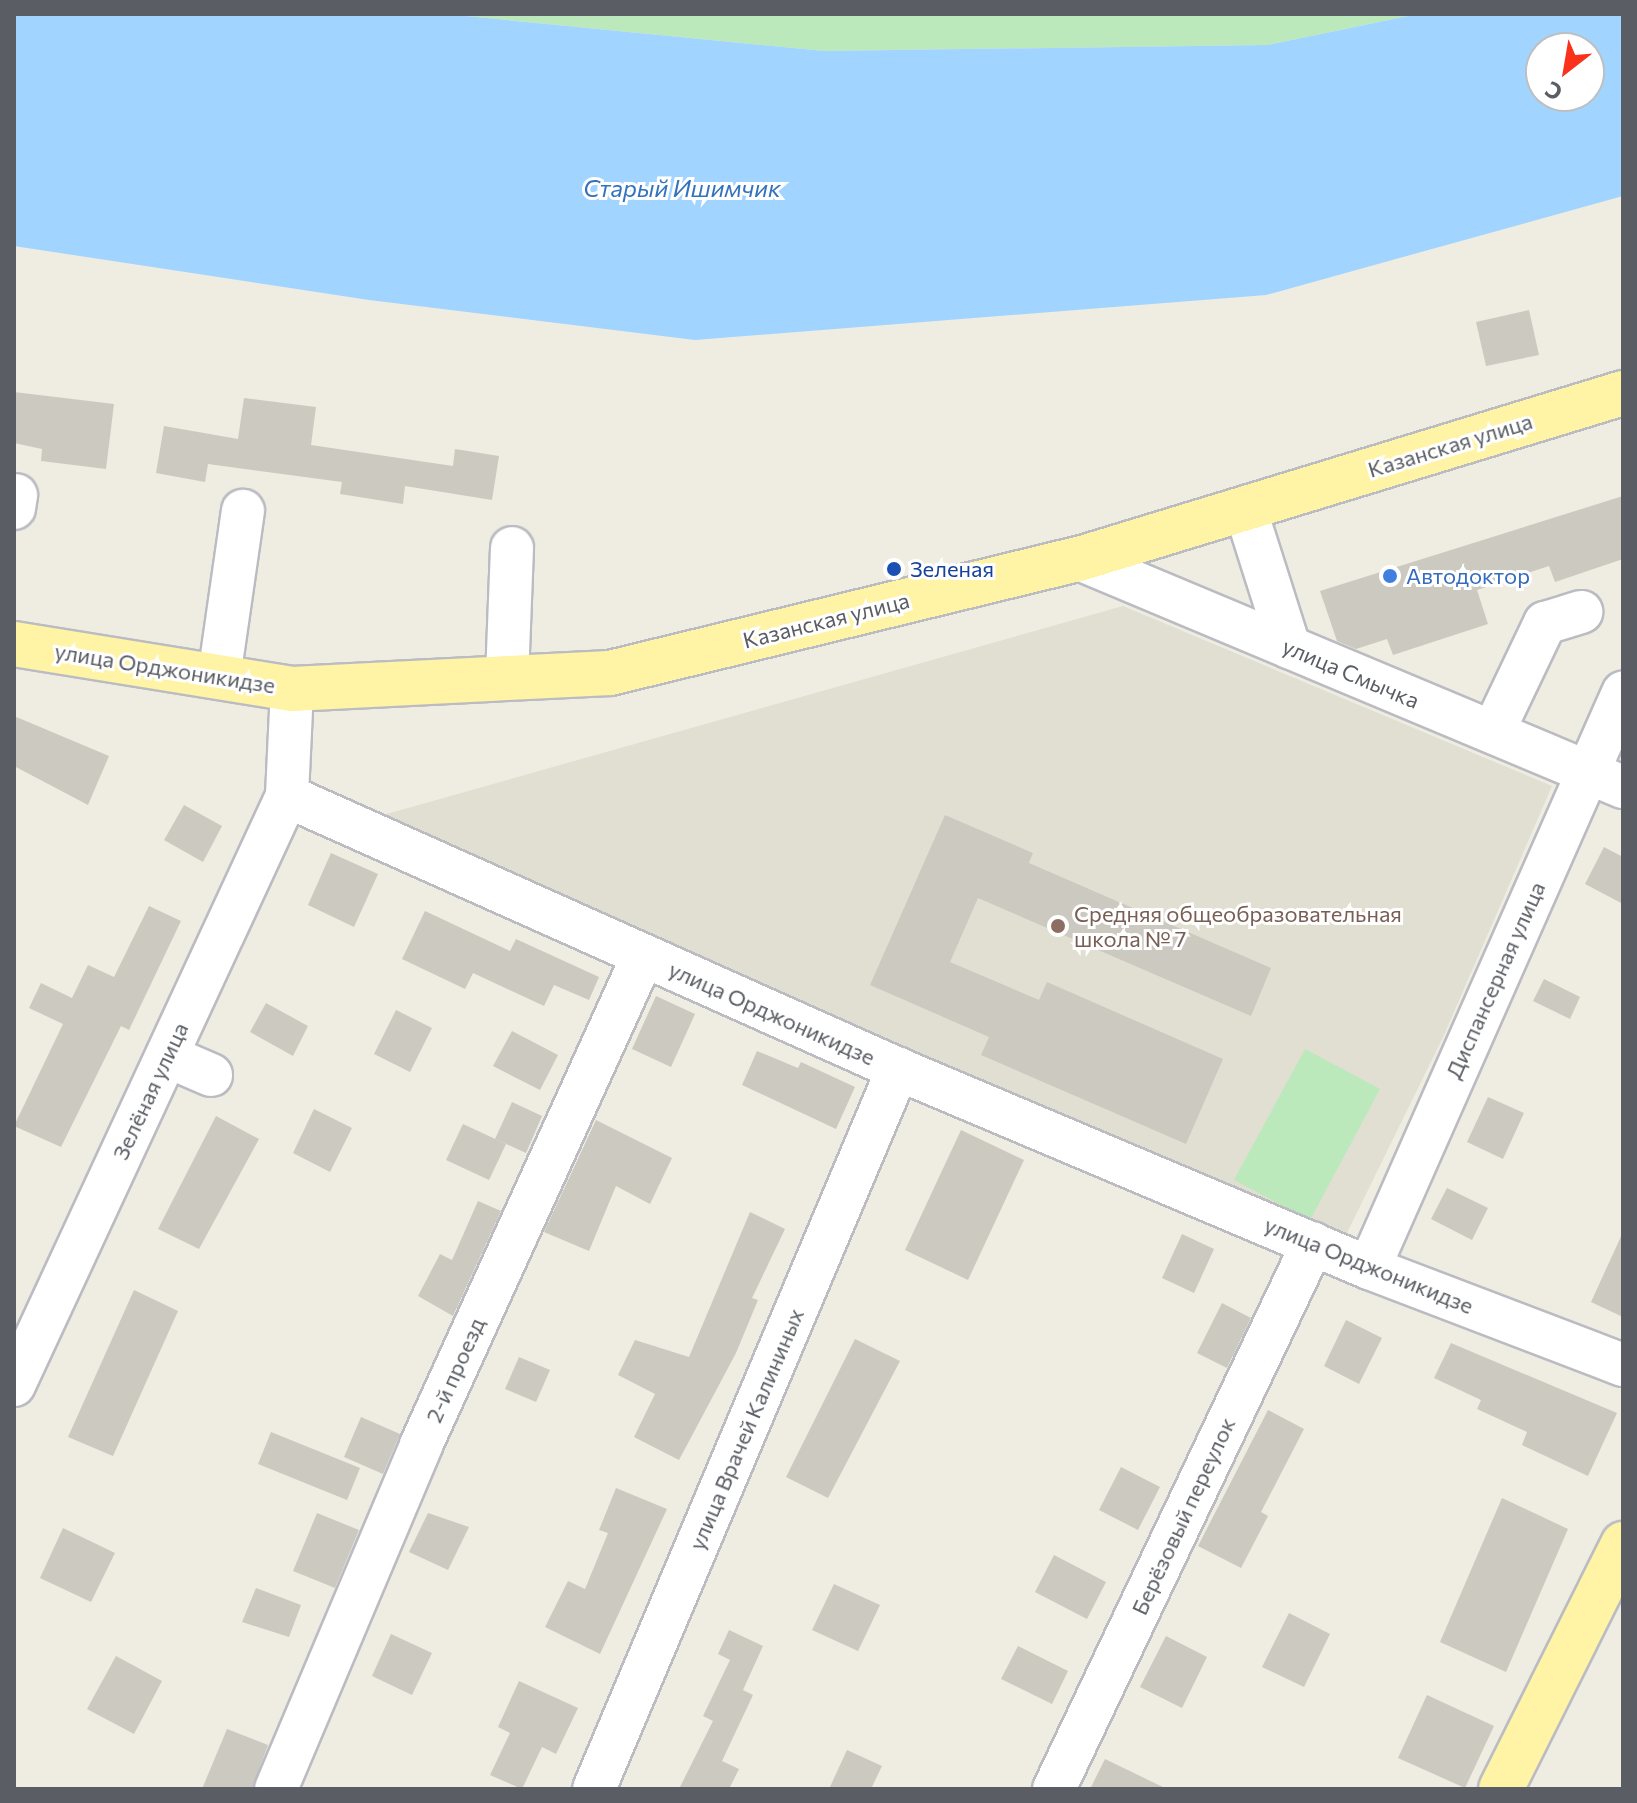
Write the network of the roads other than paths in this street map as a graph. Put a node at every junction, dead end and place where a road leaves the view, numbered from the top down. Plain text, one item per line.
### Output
1 (1623, 393) edge
2 (1245, 508) junction
3 (243, 511) dead end
4 (512, 548) dead end
5 (1079, 559) junction
6 (1581, 612) dead end
7 (14, 644) edge
8 (1289, 647) junction
9 (219, 677) junction
10 (507, 678) junction
11 (292, 689) junction
12 (1623, 693) edge
13 (1493, 732) junction
14 (1605, 779) edge
15 (287, 796) junction
16 (643, 956) junction
17 (167, 1056) junction
18 (898, 1069) junction
19 (211, 1075) dead end
20 (1313, 1243) junction
21 (1369, 1268) junction
22 (1623, 1365) edge
23 (14, 1385) edge
24 (1623, 1544) edge
25 (1057, 1788) edge
26 (276, 1789) edge
27 (594, 1789) edge
28 (1501, 1789) edge

1 - 2 main road, Казанская улица
2 - 5 main road, Казанская улица
2 - 8 street
3 - 9 street
4 - 10 street
5 - 8 street, улица Смычка
5 - 10 main road, Казанская улица
6 - 13 street
7 - 9 main road, улица Орджоникидзе
8 - 13 street, улица Смычка
9 - 11 main road, улица Орджоникидзе
10 - 11 main road, Казанская улица
11 - 15 street, улица Орджоникидзе
12 - 14 street, Диспансерная улица
13 - 14 street, улица Смычка
14 - 21 street, Диспансерная улица
15 - 16 street, улица Орджоникидзе
15 - 17 street, Зелёная улица
16 - 18 street, улица Орджоникидзе
16 - 26 street, 2-й проезд
17 - 19 street
17 - 23 street, Зелёная улица
18 - 20 street, улица Орджоникидзе
18 - 27 street, улица Врачей Калининых
20 - 21 street, улица Орджоникидзе
20 - 25 street, Берёзовый переулок
21 - 22 street, улица Орджоникидзе
24 - 28 main road

